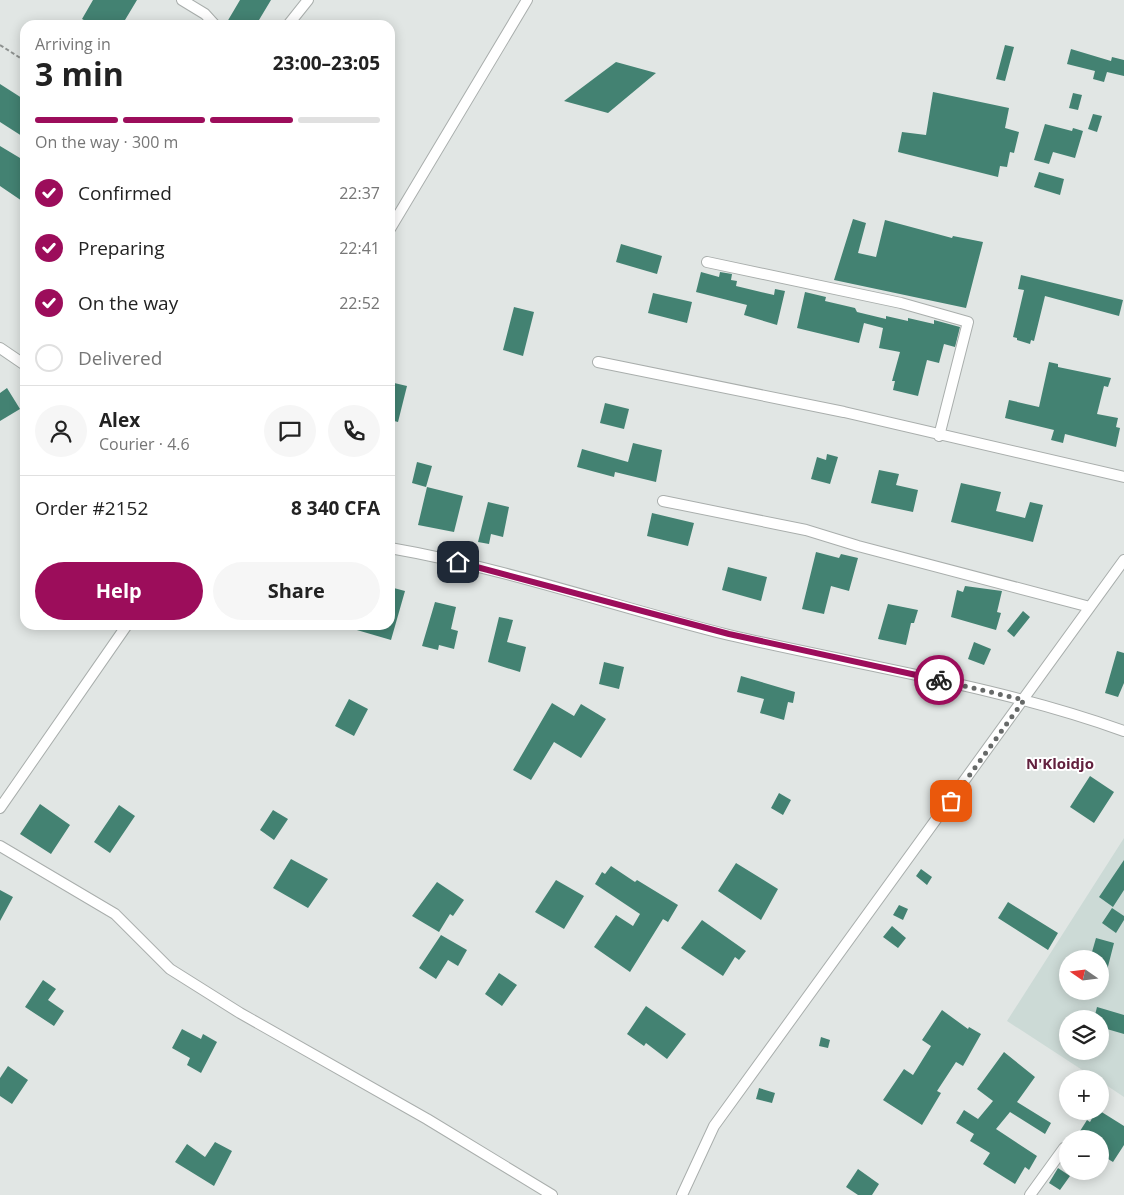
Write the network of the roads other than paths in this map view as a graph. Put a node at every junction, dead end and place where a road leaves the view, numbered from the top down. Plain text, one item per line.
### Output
1 (182, 0) edge
2 (308, 0) edge
3 (527, 0) edge
4 (210, 20) edge
5 (292, 20) edge
6 (395, 221) edge
7 (707, 262) dead end
8 (0, 348) edge
9 (20, 362) edge
10 (598, 362) dead end
11 (939, 436) junction
12 (1124, 477) edge
13 (663, 501) dead end
14 (395, 549) edge
15 (1124, 560) edge
16 (1090, 608) junction
17 (124, 630) edge
18 (1024, 700) junction
19 (1124, 731) edge
20 (0, 808) edge
21 (0, 846) edge
22 (1059, 1155) edge
23 (552, 1195) edge
24 (682, 1195) edge
25 (1030, 1195) edge

1 - 4 street
2 - 5 street
3 - 6 street
7 - 11 street
8 - 9 street
10 - 11 street
11 - 12 street
13 - 16 street
14 - 18 street
15 - 16 street
16 - 18 street
17 - 20 street
18 - 19 street
18 - 24 street
21 - 23 street
22 - 25 street

